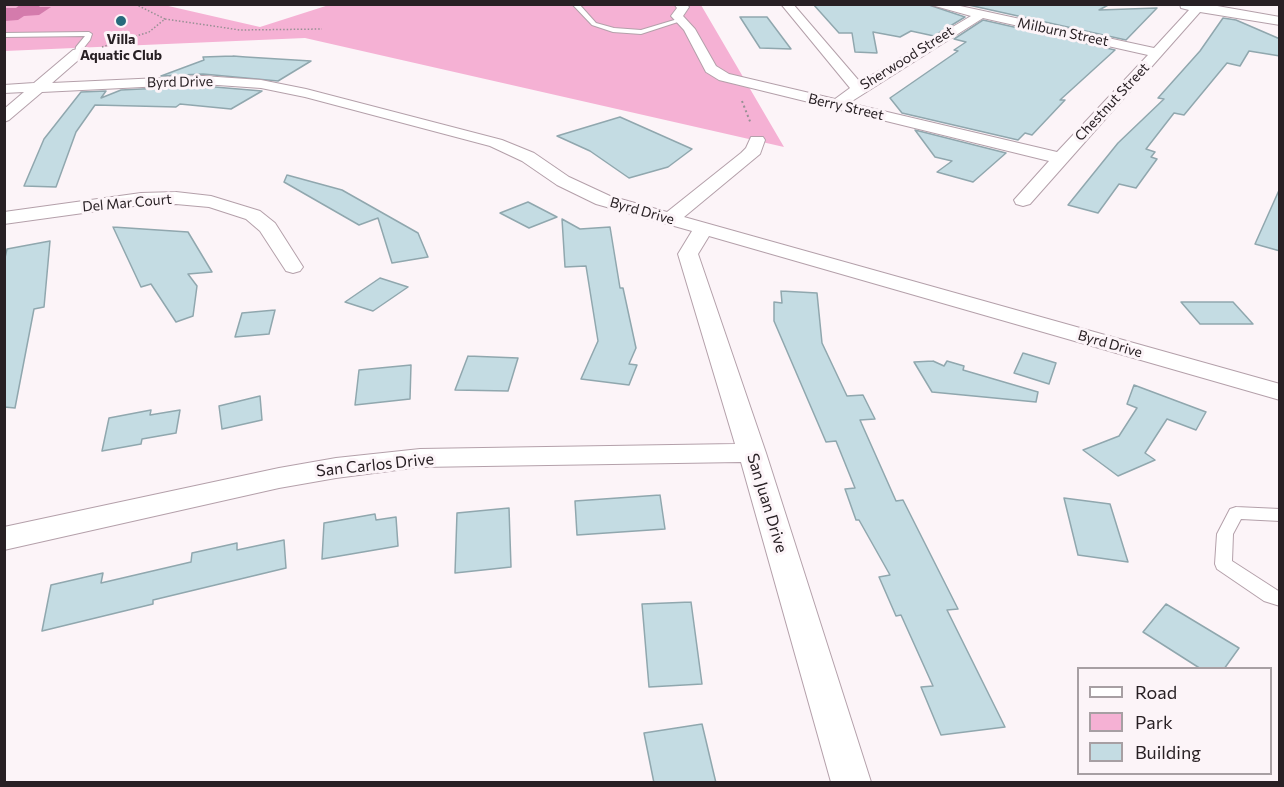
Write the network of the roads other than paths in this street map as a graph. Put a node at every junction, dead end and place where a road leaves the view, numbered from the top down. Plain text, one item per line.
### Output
1 (575, 4) edge
2 (679, 4) edge
3 (786, 4) edge
4 (933, 4) edge
5 (1178, 4) edge
6 (1199, 6) edge
7 (980, 15) junction
8 (681, 20) junction
9 (1280, 21) edge
10 (633, 32) junction
11 (4, 35) edge
12 (629, 41) dead end
13 (78, 53) joint
14 (1157, 53) junction
15 (38, 88) junction
16 (858, 88) junction
17 (4, 89) edge
18 (837, 105) junction
19 (4, 117) edge
20 (757, 140) road end
21 (1059, 158) junction
22 (1023, 200) dead end
23 (4, 218) edge
24 (670, 219) junction
25 (704, 228) junction
26 (294, 267) dead end
27 (1280, 392) edge
28 (752, 453) junction
29 (1280, 515) edge
30 (4, 539) edge
31 (1280, 599) edge
32 (851, 783) edge

1 - 10 lane
2 - 8 street, Berry Street
3 - 16 street
4 - 7 street, Milburn Street
5 - 6 street
6 - 9 street
6 - 14 street, Chestnut Street
7 - 14 street, Milburn Street
7 - 16 street, Sherwood Street
8 - 10 lane
8 - 18 street, Berry Street
10 - 12 lane
11 - 13 lane
13 - 15 street
14 - 21 street, Chestnut Street
15 - 17 street, Byrd Drive
15 - 19 street
15 - 24 street, Byrd Drive
16 - 18 street, Sherwood Street
18 - 21 street, Berry Street
20 - 24 street
21 - 22 street, Chestnut Street
23 - 26 street, Del Mar Court
24 - 25 street, Byrd Drive
25 - 27 street, Byrd Drive
25 - 28 street, San Juan Drive
28 - 30 street, San Carlos Drive
28 - 32 street, San Juan Drive
29 - 31 lane

